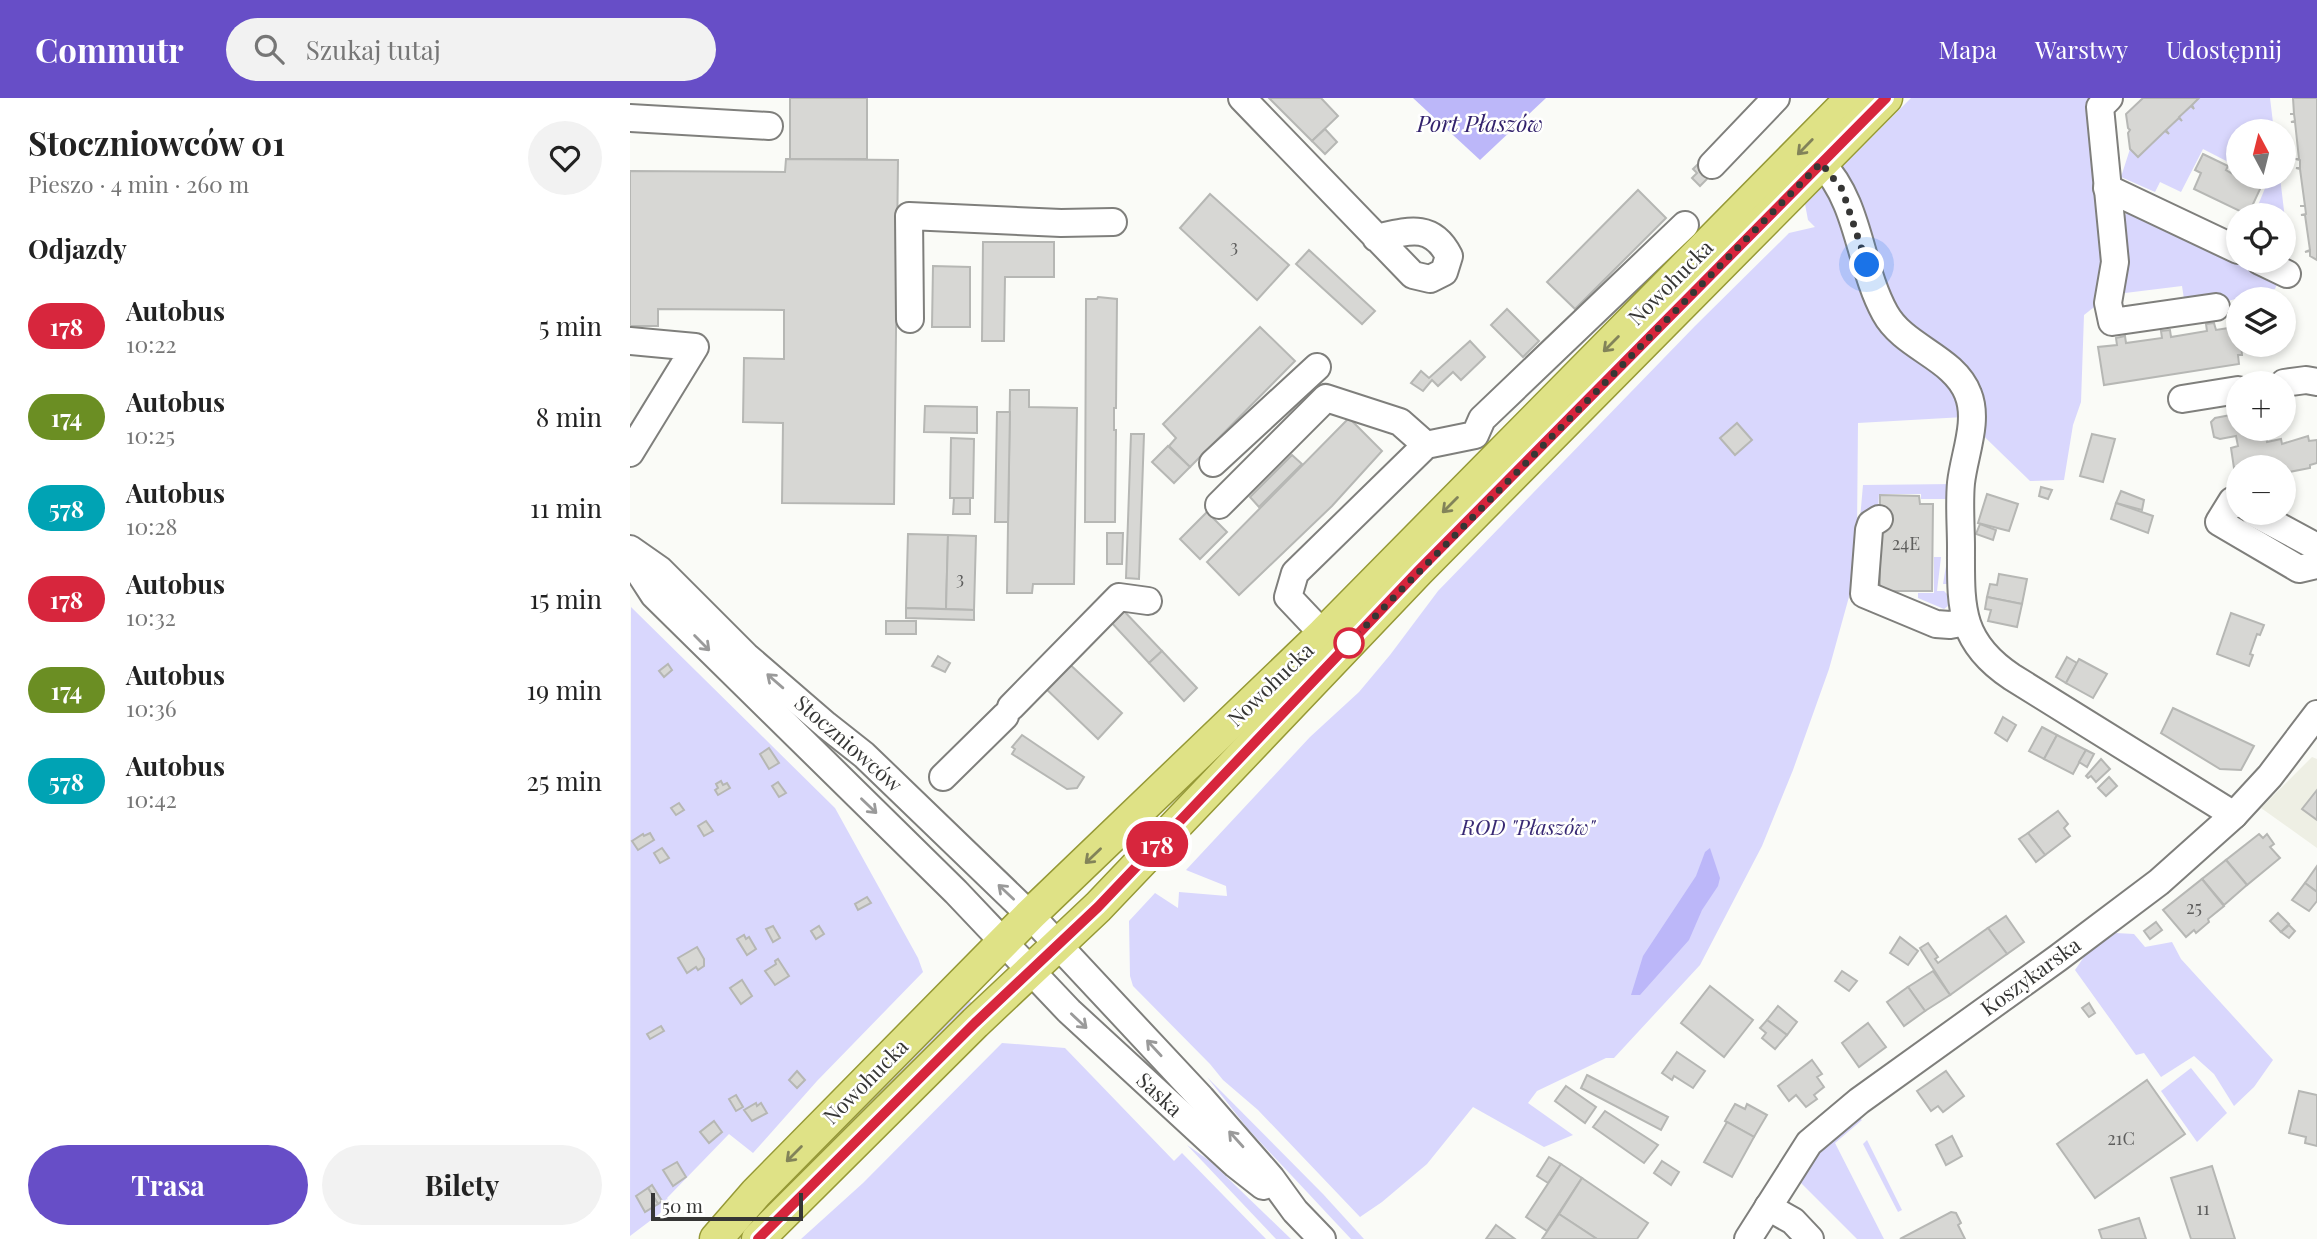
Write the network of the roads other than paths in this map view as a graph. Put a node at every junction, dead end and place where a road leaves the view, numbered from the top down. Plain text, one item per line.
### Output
1 (1242, 98) edge
2 (1776, 98) edge
3 (1852, 98) edge
4 (1886, 98) edge
5 (2109, 98) edge
6 (630, 118) edge
7 (769, 125) dead end
8 (1821, 163) junction
9 (1712, 165) dead end
10 (2107, 188) junction
11 (1113, 222) dead end
12 (1685, 225) dead end
13 (1376, 238) dead end
14 (2226, 244) edge
15 (2216, 307) dead end
16 (911, 319) dead end
17 (630, 341) edge
18 (1317, 367) dead end
19 (2296, 381) edge
20 (2317, 382) edge
21 (2226, 392) edge
22 (2182, 399) dead end
23 (1426, 444) junction
24 (630, 453) edge
25 (1213, 463) dead end
26 (1219, 505) dead end
27 (2226, 510) edge
28 (1879, 519) dead end
29 (2276, 525) edge
30 (2317, 547) edge
31 (630, 549) edge
32 (630, 558) edge
33 (2317, 565) edge
34 (1906, 592) dead end
35 (1148, 601) dead end
36 (1964, 617) junction
37 (1323, 634) junction
38 (2317, 714) edge
39 (943, 777) dead end
40 (2234, 815) junction
41 (1030, 915) junction
42 (1003, 943) junction
43 (1059, 946) junction
44 (1031, 972) junction
45 (1769, 1206) junction
46 (1295, 1211) junction
47 (716, 1239) edge
48 (758, 1239) edge
49 (1322, 1239) edge
50 (1748, 1239) edge
51 (1811, 1239) edge

1 - 13 street
2 - 9 street
3 -> 37 main road, Nowohucka
4 - 8 main road, Nowohucka
5 - 10 street
6 - 7 street
8 - 36 street
8 - 43 main road, Nowohucka
10 - 14 street
10 - 15 street
11 - 16 street
12 - 23 street
17 - 24 street
18 - 25 street
19 - 20 street
21 - 22 street
23 - 26 street
23 - 37 street
27 - 33 street
28 - 36 street
29 - 30 street
41 -> 31 street, Stoczniowców
32 -> 42 street, Stoczniowców
34 - 36 street
35 - 39 street
36 - 40 street
37 -> 41 main road, Nowohucka
38 - 40 street, Koszykarska
40 - 45 street, Koszykarska
41 - 42 main road, Nowohucka
41 - 43 street, Stoczniowców
42 - 44 street, Stoczniowców
42 -> 47 main road, Nowohucka
43 - 44 main road, Nowohucka
46 -> 43 street, Saska
44 -> 46 street, Saska
44 - 48 main road, Nowohucka
45 - 50 street, Koszykarska
45 - 51 street
46 - 49 street, Saska

